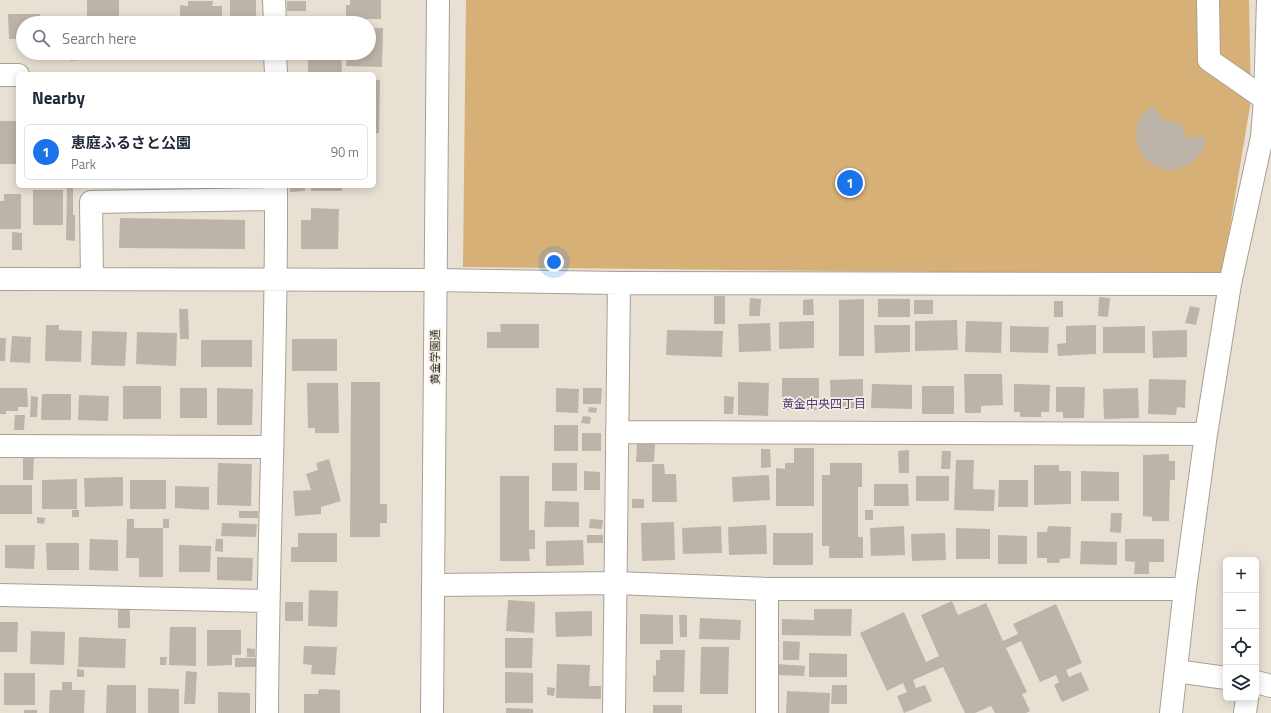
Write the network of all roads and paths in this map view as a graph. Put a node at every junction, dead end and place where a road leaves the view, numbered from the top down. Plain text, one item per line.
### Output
1 (274, 0) edge
2 (438, 0) edge
3 (1208, 0) edge
4 (1268, 0) edge
5 (275, 16) edge
6 (275, 60) edge
7 (276, 72) edge
8 (0, 75) edge
9 (16, 75) edge
10 (1266, 99) junction
11 (276, 192) edge
12 (0, 279) edge
13 (92, 279) junction
14 (276, 279) junction
15 (436, 280) junction
16 (619, 283) junction
17 (1230, 284) junction
18 (618, 432) junction
19 (1206, 434) junction
20 (0, 446) edge
21 (272, 447) junction
22 (616, 583) junction
23 (433, 585) junction
24 (767, 589) junction
25 (1185, 590) junction
26 (0, 595) edge
27 (268, 601) junction
28 (1176, 671) junction
29 (1223, 678) edge
30 (1259, 683) edge
31 (1271, 686) edge
32 (1247, 701) edge
33 (267, 713) edge
34 (432, 713) edge
35 (614, 713) edge
36 (767, 713) edge
37 (1171, 713) edge
38 (1246, 713) edge

1 - 5 street
2 - 15 street, 黄金学園通
3 - 10 street
4 - 10 street
6 - 7 street
8 - 9 street
10 - 17 street
11 - 13 street
11 - 14 street
12 - 13 street
13 - 14 street
14 - 15 street
14 - 21 street
15 - 16 street
15 - 23 street, 黄金学園通
16 - 17 street
16 - 18 street
17 - 19 street
18 - 19 street
18 - 22 street
19 - 25 street
20 - 21 street
21 - 27 street
22 - 23 street
22 - 24 street
22 - 35 street
23 - 34 street, 黄金学園通
24 - 25 street
24 - 36 street
25 - 28 street
26 - 27 street
27 - 33 street
28 - 29 street
28 - 37 street
30 - 31 street
32 - 38 street

